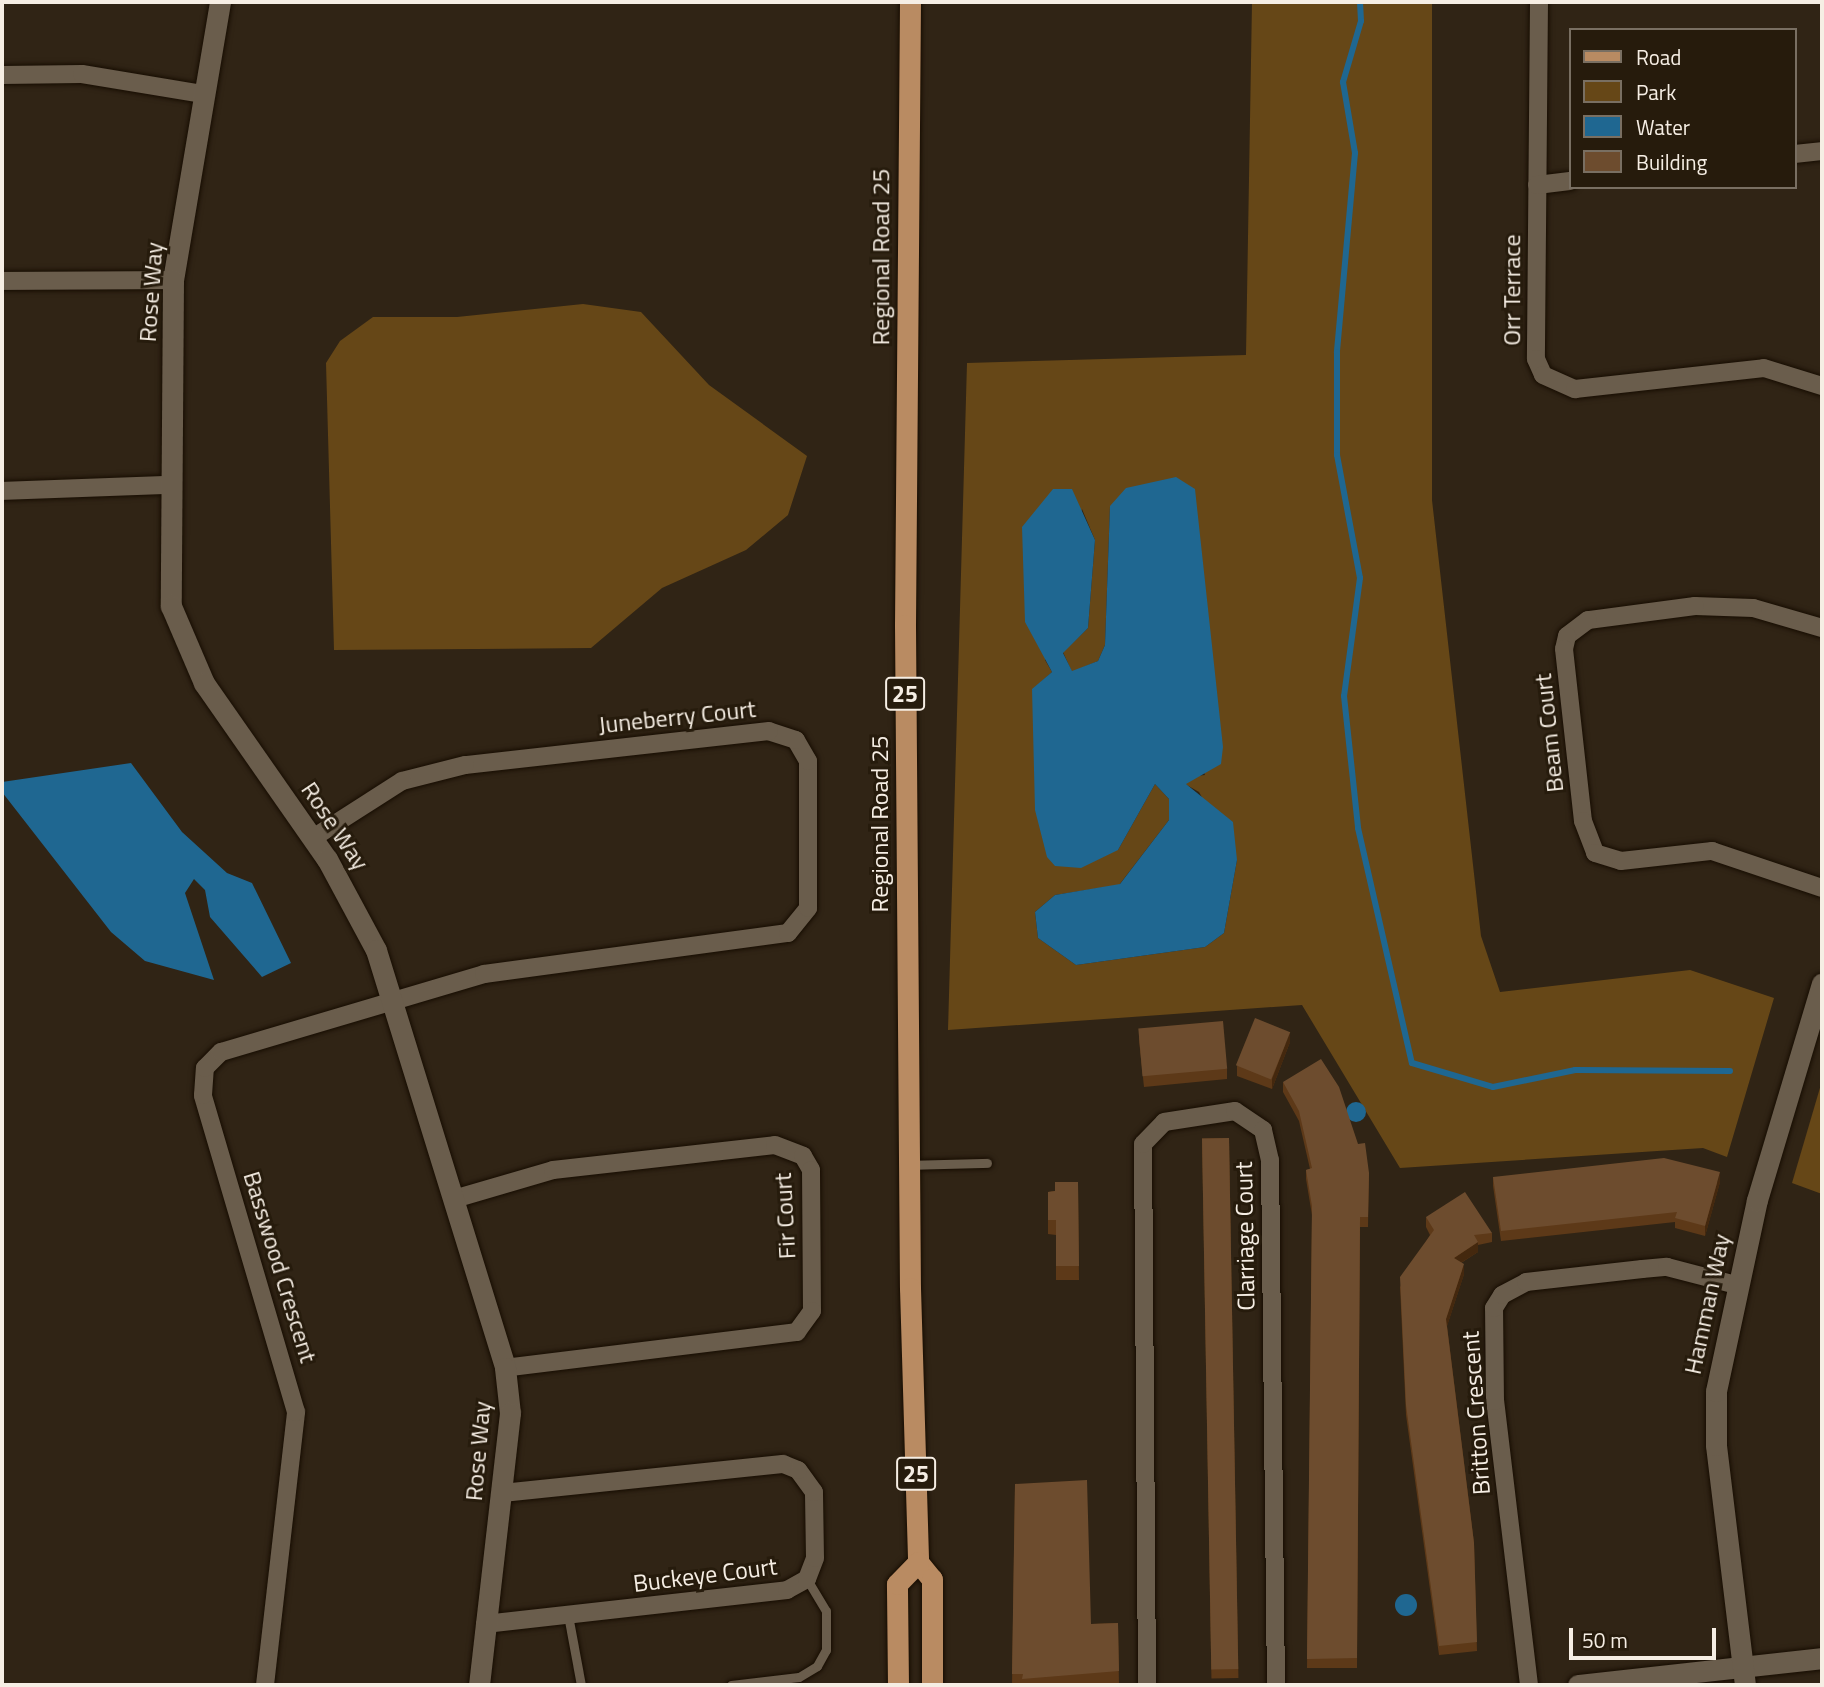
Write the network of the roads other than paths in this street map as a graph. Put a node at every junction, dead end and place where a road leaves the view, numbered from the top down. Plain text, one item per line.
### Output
1 (220, 2) edge
2 (910, 2) edge
3 (1539, 2) edge
4 (2, 75) edge
5 (203, 94) junction
6 (1822, 151) edge
7 (1796, 154) edge
8 (1568, 181) edge
9 (1537, 185) junction
10 (173, 280) junction
11 (2, 281) edge
12 (1822, 386) edge
13 (169, 485) junction
14 (2, 491) edge
15 (1822, 628) edge
16 (313, 838) junction
17 (1822, 888) edge
18 (1822, 984) edge
19 (396, 1001) junction
20 (987, 1163) dead end
21 (909, 1165) junction
22 (454, 1199) junction
23 (1736, 1285) junction
24 (505, 1368) junction
25 (501, 1493) junction
26 (918, 1562) junction
27 (807, 1579) junction
28 (568, 1615) junction
29 (485, 1624) junction
30 (1822, 1658) edge
31 (1744, 1676) edge
32 (265, 1685) edge
33 (479, 1685) edge
34 (581, 1685) edge
35 (731, 1685) edge
36 (898, 1685) edge
37 (932, 1685) edge
38 (1147, 1685) edge
39 (1276, 1685) edge
40 (1529, 1685) edge
41 (1578, 1685) edge

1 - 5 street, Rose Way
2 - 21 main road, Regional Road 25 / 25
3 - 9 street, Orr Terrace
4 - 5 street
5 - 10 street, Rose Way
6 - 7 street
8 - 9 street
9 - 12 street, Orr Terrace
10 - 11 street
10 - 13 street, Rose Way
13 - 14 street
13 - 16 street, Rose Way
15 - 17 street, Beam Court
16 - 19 street, Rose Way
16 - 19 street, Juneberry Court
18 - 23 street, Hamman Way
19 - 22 street, Rose Way
19 - 32 street, Basswood Crescent
20 - 21 lane
21 - 26 main road, Regional Road 25 / 25
22 - 24 street, Rose Way
22 - 24 street, Fir Court
23 - 31 street, Hamman Way
23 - 40 street, Britton Crescent
24 - 25 street, Rose Way
25 - 27 street, Buckeye Court
25 - 29 street, Rose Way
26 - 36 main road
26 - 37 main road, Regional Road 25 / 25
27 - 28 street, Buckeye Court
27 - 35 lane
28 - 29 street, Buckeye Court
28 - 34 lane
29 - 33 street, Rose Way
30 - 31 street
31 - 41 street
38 - 39 street, Clarriage Court

